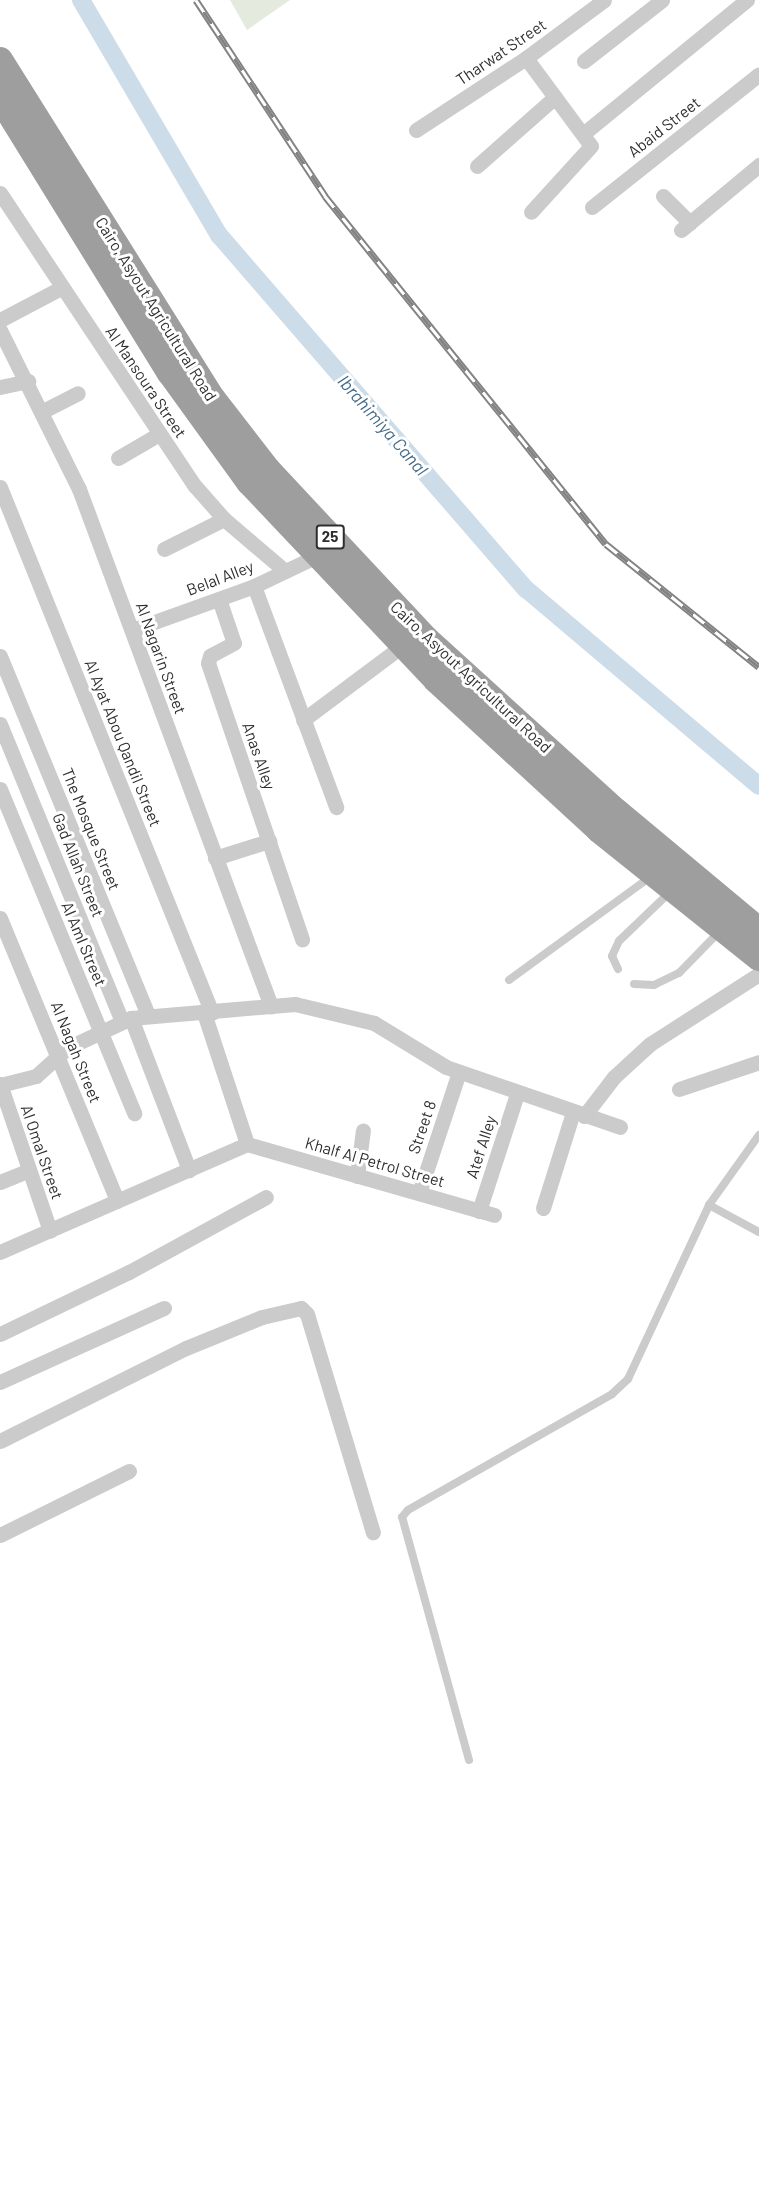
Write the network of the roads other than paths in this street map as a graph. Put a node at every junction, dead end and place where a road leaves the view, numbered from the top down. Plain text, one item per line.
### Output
1 (604, 0) edge
2 (662, 0) edge
3 (747, 0) edge
4 (526, 58) junction
5 (0, 60) edge
6 (584, 61) dead end
7 (759, 74) edge
8 (555, 97) junction
9 (0, 98) edge
10 (416, 130) dead end
11 (583, 134) junction
12 (759, 165) edge
13 (477, 166) dead end
14 (663, 195) dead end
15 (2, 200) edge
16 (592, 207) dead end
17 (531, 212) dead end
18 (61, 288) junction
19 (0, 320) edge
20 (0, 330) edge
21 (28, 381) junction
22 (0, 387) edge
23 (78, 393) dead end
24 (43, 411) junction
25 (159, 434) junction
26 (118, 458) dead end
27 (0, 487) edge
28 (224, 519) junction
29 (164, 549) dead end
30 (319, 555) junction
31 (285, 571) junction
32 (254, 586) junction
33 (219, 599) junction
34 (132, 630) junction
35 (402, 646) junction
36 (0, 656) edge
37 (303, 720) junction
38 (0, 724) edge
39 (0, 789) edge
40 (336, 807) dead end
41 (269, 841) junction
42 (215, 858) junction
43 (664, 881) junction
44 (0, 918) edge
45 (730, 920) junction
46 (759, 930) edge
47 (302, 939) dead end
48 (759, 958) edge
49 (618, 969) dead end
50 (759, 974) edge
51 (509, 980) dead end
52 (634, 984) dead end
53 (271, 1006) junction
54 (208, 1013) junction
55 (148, 1015) junction
56 (127, 1019) junction
57 (101, 1030) junction
58 (58, 1056) junction
59 (759, 1062) edge
60 (459, 1072) junction
61 (0, 1084) edge
62 (679, 1089) dead end
63 (517, 1094) junction
64 (134, 1113) dead end
65 (578, 1114) junction
66 (620, 1127) dead end
67 (363, 1130) dead end
68 (759, 1135) edge
69 (247, 1144) junction
70 (29, 1170) junction
71 (189, 1170) junction
72 (357, 1176) junction
73 (0, 1182) edge
74 (419, 1193) junction
75 (266, 1197) dead end
76 (117, 1201) junction
77 (709, 1205) junction
78 (543, 1208) dead end
79 (486, 1213) joint
80 (50, 1231) junction
81 (759, 1232) edge
82 (0, 1252) edge
83 (164, 1308) dead end
84 (0, 1334) edge
85 (0, 1382) edge
86 (0, 1441) edge
87 (129, 1471) dead end
88 (373, 1532) dead end
89 (0, 1535) edge
90 (469, 1760) dead end

1 - 4 street, Tharwat Street
2 - 6 street
3 - 11 street
4 - 8 street
4 - 10 street, Tharwat Street
5 - 45 highway, Cairo, Asyout Agricultural Road / 25
7 - 16 street, Abaid Street
8 - 11 street
8 - 13 street
9 - 30 highway, Cairo, Asyout Agricultural Road / 25
11 - 17 street
12 - 14 street
15 - 18 street, Al Mansoura Street
18 - 19 street
18 - 25 street, Al Mansoura Street
20 - 21 street, Al Nagarin Street
21 - 22 street
21 - 24 street, Al Nagarin Street
23 - 24 street
24 - 34 street, Al Nagarin Street
25 - 26 street
25 - 28 street, Al Mansoura Street
27 - 54 street, Al Ayat Abou Qandil Street
28 - 29 street
28 - 31 street, Al Mansoura Street
30 - 31 street, Belal Alley
30 - 35 highway, Cairo, Asyout Agricultural Road / 25
31 - 32 street, Belal Alley
32 - 33 street, Belal Alley
32 - 37 street
33 - 34 street, Belal Alley
33 - 41 street, Anas Alley
34 - 42 street, Al Nagarin Street
35 - 37 street
35 - 43 highway, Cairo, Asyout Agricultural Road / 25
36 - 55 street, The Mosque Street
37 - 40 street
38 - 56 street, Gad Allah Street
39 - 57 street, Al Aml Street
41 - 42 street
41 - 47 street, Anas Alley
42 - 53 street, Al Nagarin Street
43 - 45 highway, Cairo, Asyout Agricultural Road / 25
43 - 49 lane
43 - 51 lane
44 - 58 street, Al Nagah Street
45 - 46 highway, Cairo, Asyout Agricultural Road / 25
45 - 48 highway, Cairo, Asyout Agricultural Road / 25
45 - 52 lane
50 - 65 street
53 - 54 street
53 - 60 street
54 - 55 street
54 - 69 street, Al Ayat Abou Qandil Street
55 - 56 street
56 - 57 street
56 - 71 street, Gad Allah Street
57 - 58 street
57 - 64 street, Al Aml Street
58 - 61 street
58 - 76 street, Al Nagah Street
59 - 62 street
60 - 63 street
60 - 74 street, Street 8
61 - 70 street, Al Omal Street
63 - 65 street
63 - 79 street, Atef Alley
65 - 66 street
65 - 78 street
67 - 72 street
68 - 77 lane
69 - 71 street
69 - 72 street, Khalf Al Petrol Street
70 - 73 street
70 - 80 street, Al Omal Street
71 - 76 street
72 - 74 street, Khalf Al Petrol Street
74 - 79 street, Khalf Al Petrol Street
75 - 84 street
76 - 80 street
77 - 81 lane
77 - 90 lane
80 - 82 street
83 - 85 street
86 - 88 street
87 - 89 street

